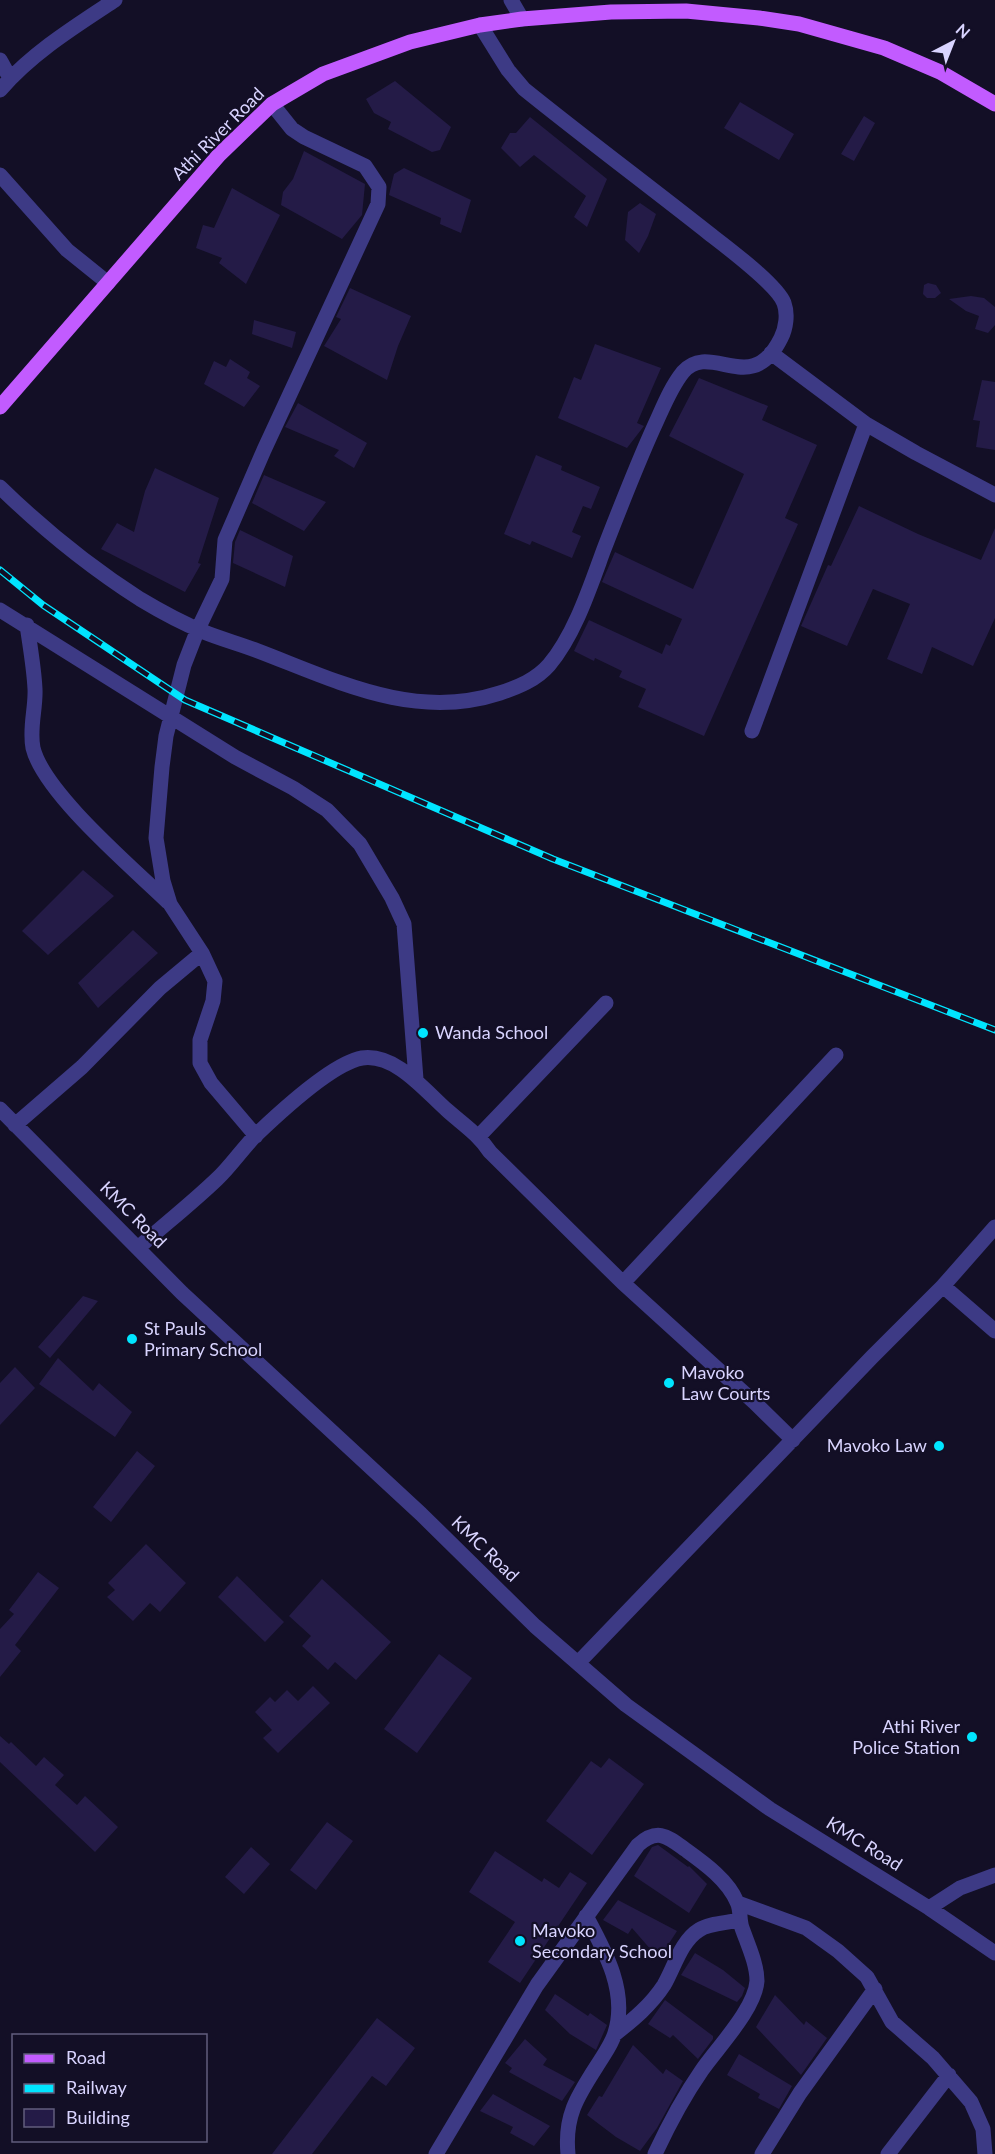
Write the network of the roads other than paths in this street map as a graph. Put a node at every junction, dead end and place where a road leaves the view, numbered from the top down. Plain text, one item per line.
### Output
1 (115, 0) edge
2 (511, 0) edge
3 (522, 19) junction
4 (480, 25) junction
5 (0, 60) edge
6 (5, 84) edge
7 (272, 104) junction
8 (995, 104) edge
9 (0, 175) edge
10 (108, 283) junction
11 (771, 353) junction
12 (0, 407) edge
13 (866, 424) junction
14 (0, 487) edge
15 (995, 495) edge
16 (0, 610) edge
17 (27, 625) junction
18 (198, 629) junction
19 (171, 718) junction
20 (752, 731) dead end
21 (170, 904) junction
22 (202, 953) junction
23 (606, 1003) dead end
24 (836, 1055) dead end
25 (416, 1079) junction
26 (0, 1109) edge
27 (15, 1125) junction
28 (256, 1136) junction
29 (479, 1136) junction
30 (995, 1227) edge
31 (138, 1248) junction
32 (623, 1283) junction
33 (943, 1286) junction
34 (995, 1331) edge
35 (793, 1440) junction
36 (578, 1664) junction
37 (995, 1875) edge
38 (738, 1903) junction
39 (929, 1908) junction
40 (586, 1916) junction
41 (740, 1920) junction
42 (995, 1953) edge
43 (875, 1989) junction
44 (615, 2034) junction
45 (949, 2075) junction
46 (896, 2151) edge
47 (436, 2154) edge
48 (568, 2154) edge
49 (655, 2154) edge
50 (762, 2154) edge
51 (985, 2154) edge

1 - 6 street
2 - 3 street
3 - 4 main road, Athi River Road
3 - 8 main road, Athi River Road
4 - 7 main road, Athi River Road
4 - 11 street
5 - 6 street
7 - 10 main road, Athi River Road
7 - 18 street
9 - 10 street
10 - 12 main road, Athi River Road
11 - 13 street
11 - 18 street
13 - 15 street
13 - 20 street
14 - 18 street
16 - 17 street
17 - 19 street
17 - 21 street
18 - 19 street
19 - 21 street
19 - 25 street
21 - 22 street
22 - 27 street
22 - 28 street
23 - 29 street
24 - 32 street
25 - 28 street
25 - 29 street
26 - 27 street, KMC Road
27 - 31 street, KMC Road
28 - 31 street
29 - 32 street
30 - 33 street
31 - 36 street, KMC Road
32 - 35 street
33 - 34 street
33 - 35 street
35 - 36 street
36 - 39 street, KMC Road
37 - 39 street
38 - 40 street
38 - 41 street
38 - 43 street
39 - 42 street, KMC Road
40 - 44 street
40 - 47 street
41 - 44 street
41 - 49 street
43 - 45 street
43 - 50 street
44 - 48 street
45 - 46 street
45 - 51 street

